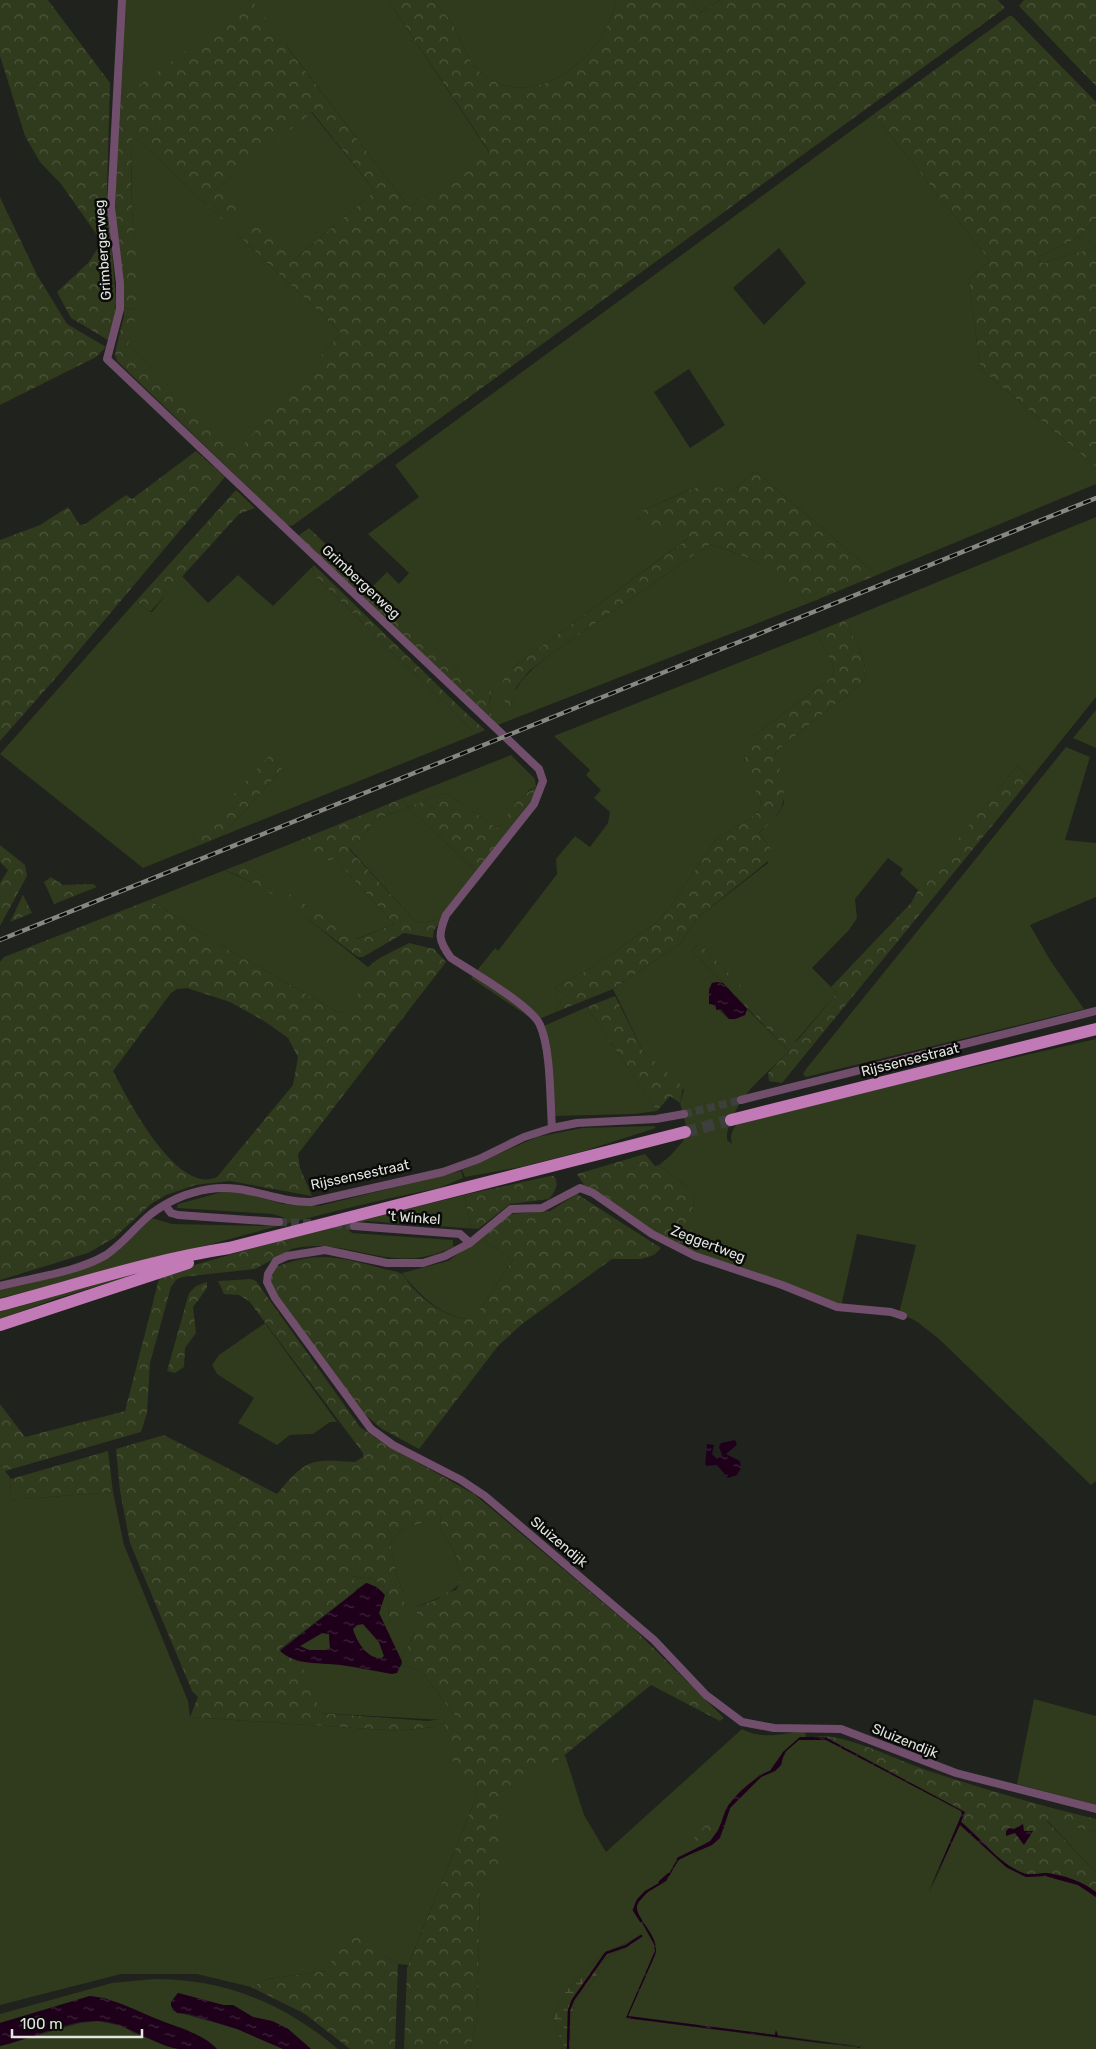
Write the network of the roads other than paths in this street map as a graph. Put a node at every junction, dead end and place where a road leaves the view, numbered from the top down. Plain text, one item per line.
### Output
1 (122, 0) edge
2 (1096, 1011) edge
3 (1096, 1029) edge
4 (741, 1100) tunnel mouth
5 (684, 1114) tunnel mouth
6 (731, 1120) tunnel mouth
7 (552, 1128) junction
8 (685, 1132) tunnel mouth
9 (165, 1205) junction
10 (280, 1222) tunnel mouth
11 (354, 1226) tunnel mouth
12 (470, 1242) junction
13 (229, 1248) junction
14 (0, 1286) edge
15 (0, 1305) edge
16 (903, 1316) dead end
17 (0, 1325) edge
18 (1096, 1809) edge

1 - 7 street, Grimbergerweg
2 - 4 street, Rijssensestraat
3 - 6 main road, Rijssensestraat
5 - 7 street, Rijssensestraat
7 - 9 street, Rijssensestraat
8 - 13 main road
9 - 10 street
9 - 14 street, Rijssensestraat
11 - 12 street, 't Winkel
12 - 16 street, Zeggertweg
12 - 18 street, Sluizendijk
13 - 15 main road
13 - 17 main road

